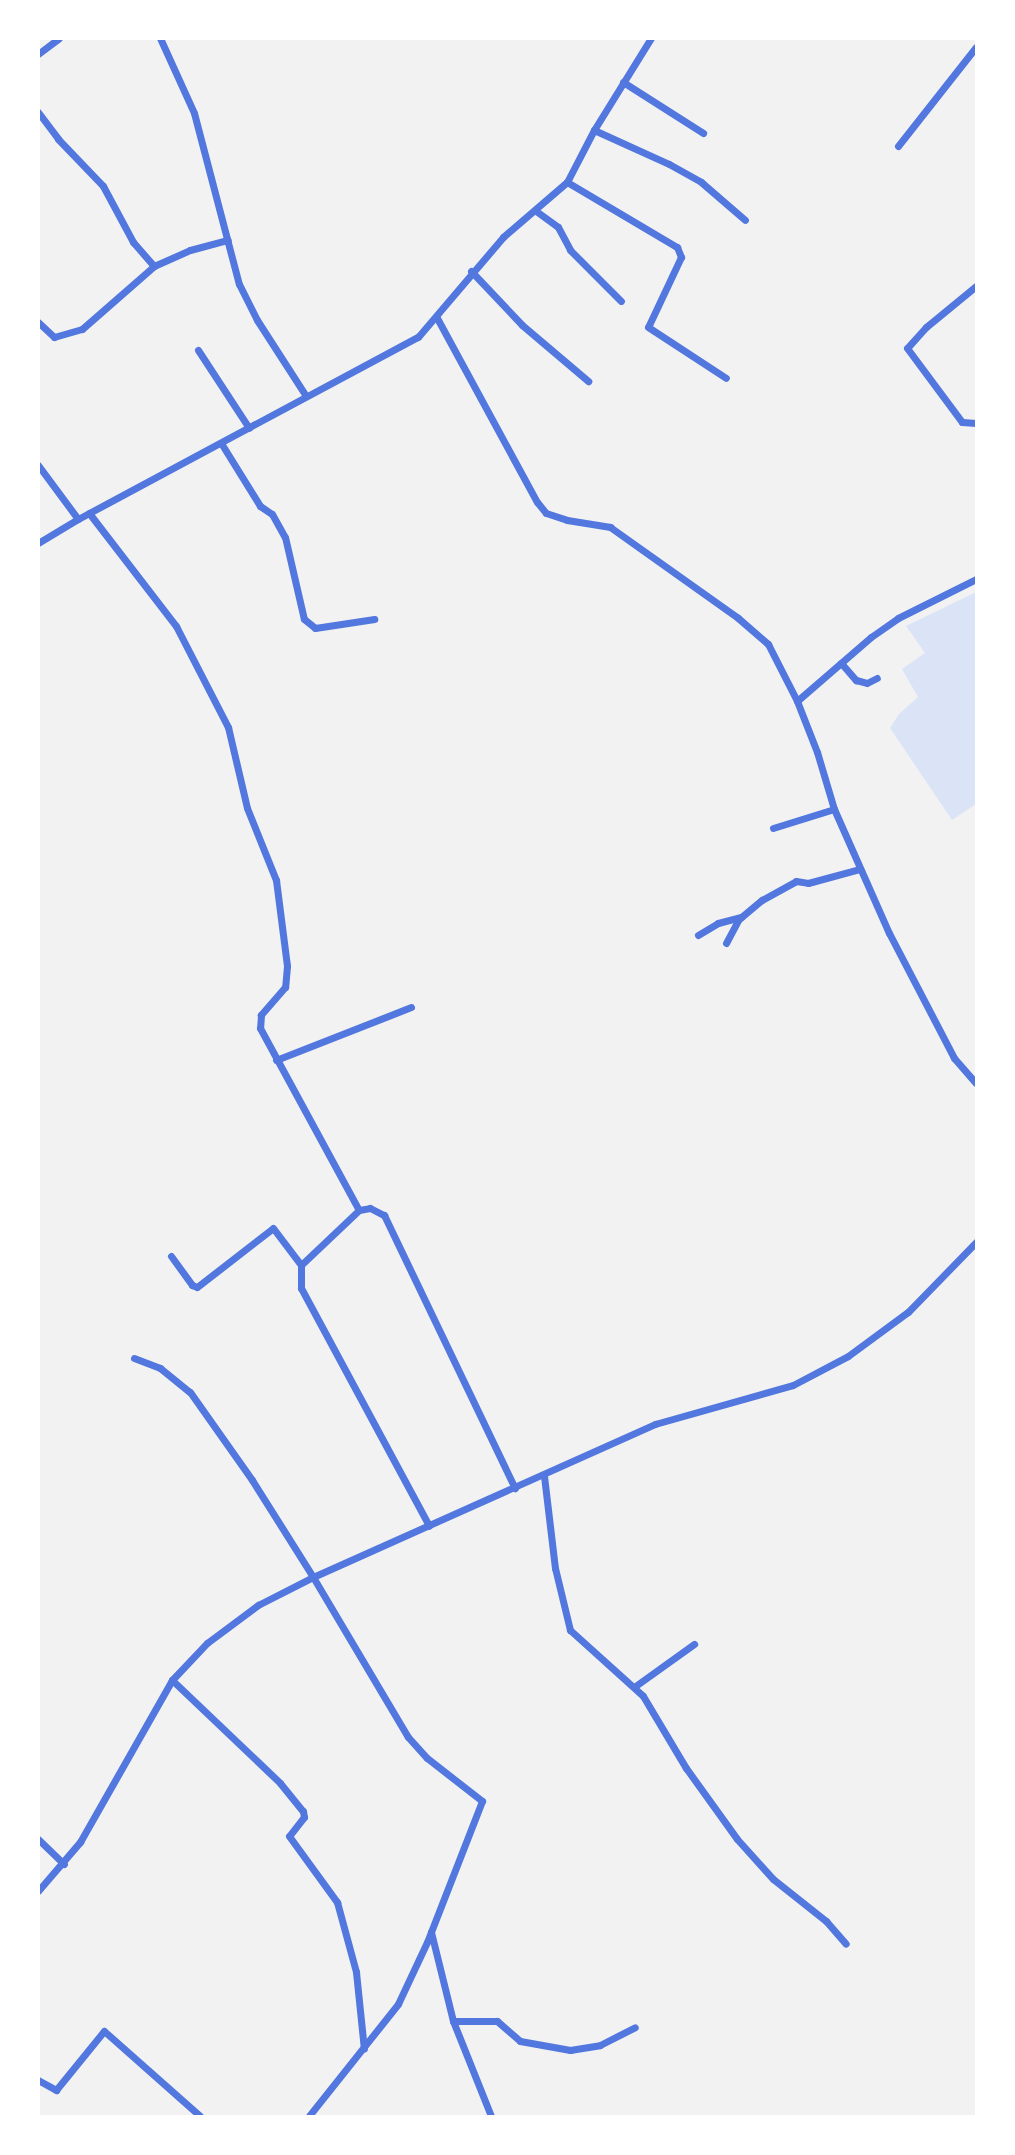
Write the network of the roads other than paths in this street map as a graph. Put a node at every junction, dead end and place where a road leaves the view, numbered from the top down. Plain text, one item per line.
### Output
1 (59, 38) edge
2 (160, 38) edge
3 (651, 38) edge
4 (976, 47) edge
5 (38, 54) edge
6 (622, 82) junction
7 (38, 112) edge
8 (594, 130) junction
9 (703, 133) dead end
10 (898, 146) dead end
11 (567, 183) junction
12 (536, 211) junction
13 (745, 220) dead end
14 (228, 240) junction
15 (155, 266) junction
16 (471, 271) junction
17 (976, 286) edge
18 (621, 301) dead end
19 (437, 318) junction
20 (38, 322) edge
21 (198, 350) dead end
22 (726, 377) dead end
23 (588, 381) dead end
24 (306, 396) junction
25 (976, 423) edge
26 (248, 428) junction
27 (221, 443) junction
28 (38, 465) edge
29 (89, 513) junction
30 (78, 519) junction
31 (38, 543) edge
32 (976, 579) edge
33 (374, 620) dead end
34 (841, 663) junction
35 (877, 678) dead end
36 (797, 702) junction
37 (834, 809) junction
38 (773, 828) dead end
39 (860, 869) junction
40 (742, 917) junction
41 (698, 935) dead end
42 (726, 943) dead end
43 (411, 1007) dead end
44 (276, 1060) junction
45 (976, 1083) edge
46 (359, 1210) junction
47 (976, 1242) edge
48 (171, 1256) dead end
49 (301, 1265) junction
50 (134, 1359) dead end
51 (544, 1476) junction
52 (515, 1488) junction
53 (429, 1526) junction
54 (313, 1577) junction
55 (694, 1644) dead end
56 (172, 1680) junction
57 (634, 1686) junction
58 (38, 1839) edge
59 (64, 1864) junction
60 (38, 1891) edge
61 (431, 1931) junction
62 (846, 1944) dead end
63 (453, 2021) junction
64 (635, 2027) dead end
65 (364, 2049) junction
66 (38, 2080) edge
67 (200, 2116) edge
68 (309, 2116) edge
69 (491, 2116) edge

1 - 5 street
2 - 14 street
3 - 6 street
4 - 10 street
6 - 8 street
6 - 9 street
7 - 15 street
8 - 11 street
8 - 13 street
11 - 12 street
11 - 22 street
12 - 16 street
12 - 18 street
14 - 15 street
14 - 24 street
15 - 20 street
16 - 19 street
16 - 23 street
17 - 25 street
19 - 24 street
19 - 36 street
21 - 26 street
24 - 26 street
26 - 27 street
27 - 29 street
27 - 33 street
28 - 30 street
29 - 30 street
29 - 44 street
30 - 31 street
32 - 34 street
34 - 35 street
34 - 36 street
36 - 37 street
37 - 38 street
37 - 39 street
39 - 40 street
39 - 45 street
40 - 41 street
40 - 42 street
43 - 44 street
44 - 46 street
46 - 49 street
46 - 52 street
47 - 51 street
48 - 49 street
49 - 53 street
50 - 54 street
51 - 52 street
51 - 57 street
52 - 53 street
53 - 54 street
54 - 56 street
54 - 61 street
55 - 57 street
56 - 59 street
56 - 65 street
57 - 62 street
58 - 59 street
59 - 60 street
61 - 63 street
61 - 65 street
63 - 64 street
63 - 69 street
65 - 68 street
66 - 67 street

